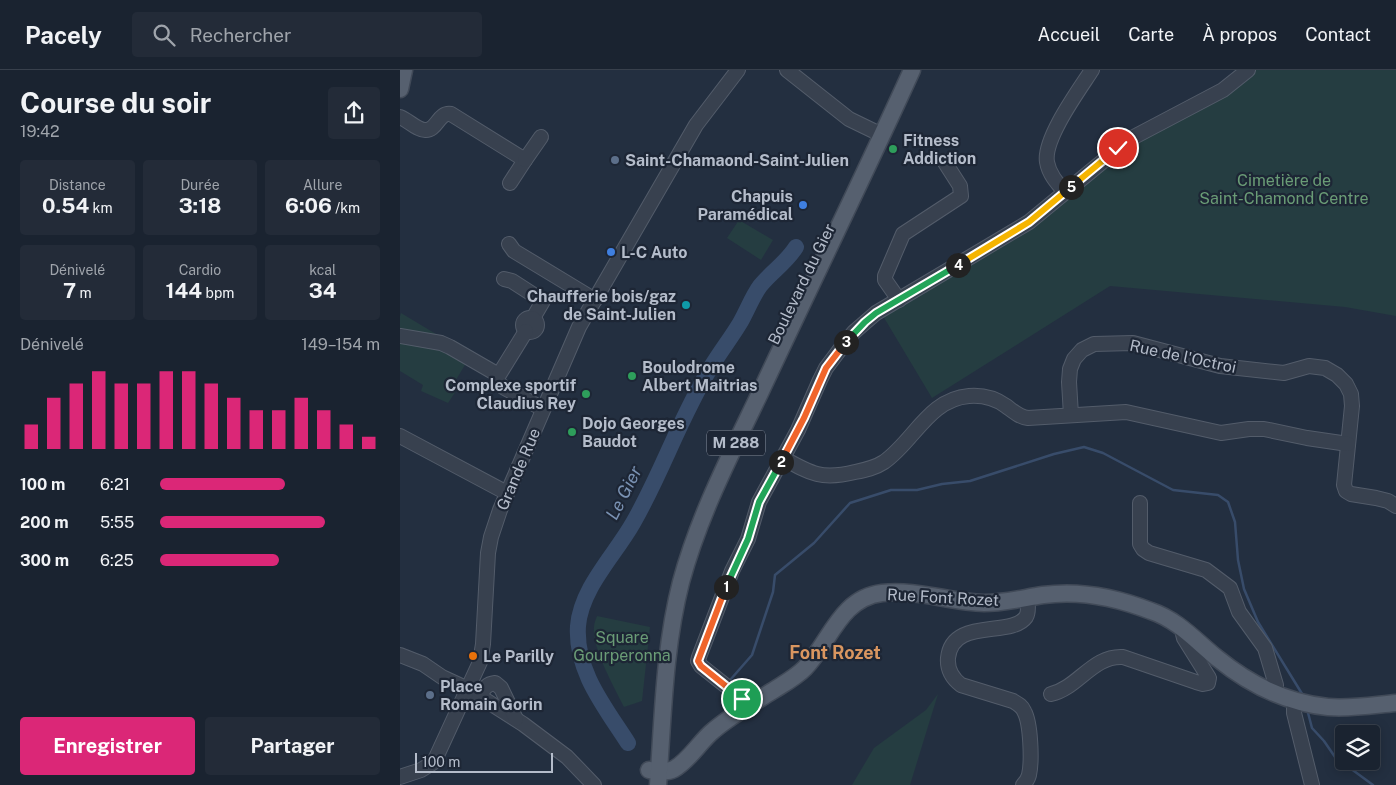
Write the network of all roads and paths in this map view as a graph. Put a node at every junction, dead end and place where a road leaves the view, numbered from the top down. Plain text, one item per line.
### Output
1 (404, 70) edge
2 (738, 70) edge
3 (787, 70) edge
4 (901, 70) edge
5 (912, 70) edge
6 (1092, 70) edge
7 (1248, 70) edge
8 (400, 90) edge
9 (400, 117) edge
10 (877, 133) junction
11 (541, 137) dead end
12 (525, 160) junction
13 (944, 162) dead end
14 (510, 184) dead end
15 (1065, 192) junction
16 (509, 244) dead end
17 (504, 279) dead end
18 (595, 300) junction
19 (899, 300) junction
20 (400, 336) edge
21 (497, 378) junction
22 (543, 409) junction
23 (1071, 415) junction
24 (400, 436) edge
25 (1348, 444) junction
26 (783, 458) junction
27 (507, 494) junction
28 (1140, 503) dead end
29 (1396, 506) edge
30 (1027, 598) junction
31 (1185, 630) junction
32 (400, 655) edge
33 (474, 693) junction
34 (1051, 694) dead end
35 (1275, 694) junction
36 (1302, 702) junction
37 (1396, 703) edge
38 (746, 708) junction
39 (517, 720) junction
40 (421, 770) junction
41 (400, 777) edge
42 (653, 778) edge
43 (1311, 780) edge
44 (414, 785) edge
45 (594, 785) edge
46 (1023, 785) edge

1 - 8 main road
2 - 18 street, Grande Rue
3 - 10 street
4 - 10 main road, M 288
5 - 10 main road, M 288
6 - 15 street
7 - 15 street
9 - 12 street
10 - 42 main road, Boulevard du Gier / M 288
11 - 12 street
12 - 14 street
13 - 19 street
15 - 19 street
16 - 18 street
17 - 21 street
18 - 22 street, Grande Rue
19 - 26 street
20 - 21 street
21 - 22 street
22 - 27 street, Grande Rue
23 - 25 street
23 - 25 street, Rue de l'Octroi
23 - 26 street
24 - 27 street
25 - 29 street, Rue de l'Octroi
26 - 38 street
27 - 33 street, Grande Rue
28 - 35 street
30 - 31 main road, Rue Font Rozet
30 - 38 main road, Rue Font Rozet
30 - 46 street
31 - 34 street
31 - 35 main road, Rue Font Rozet
32 - 33 street
33 - 39 street
33 - 39 street
33 - 40 street, Grande Rue
35 - 36 main road, Rue Font Rozet
36 - 37 main road, Rue Font Rozet
36 - 43 street
38 - 42 main road, Rue Font Rozet
39 - 45 street
40 - 41 street
40 - 44 street, Grande Rue

